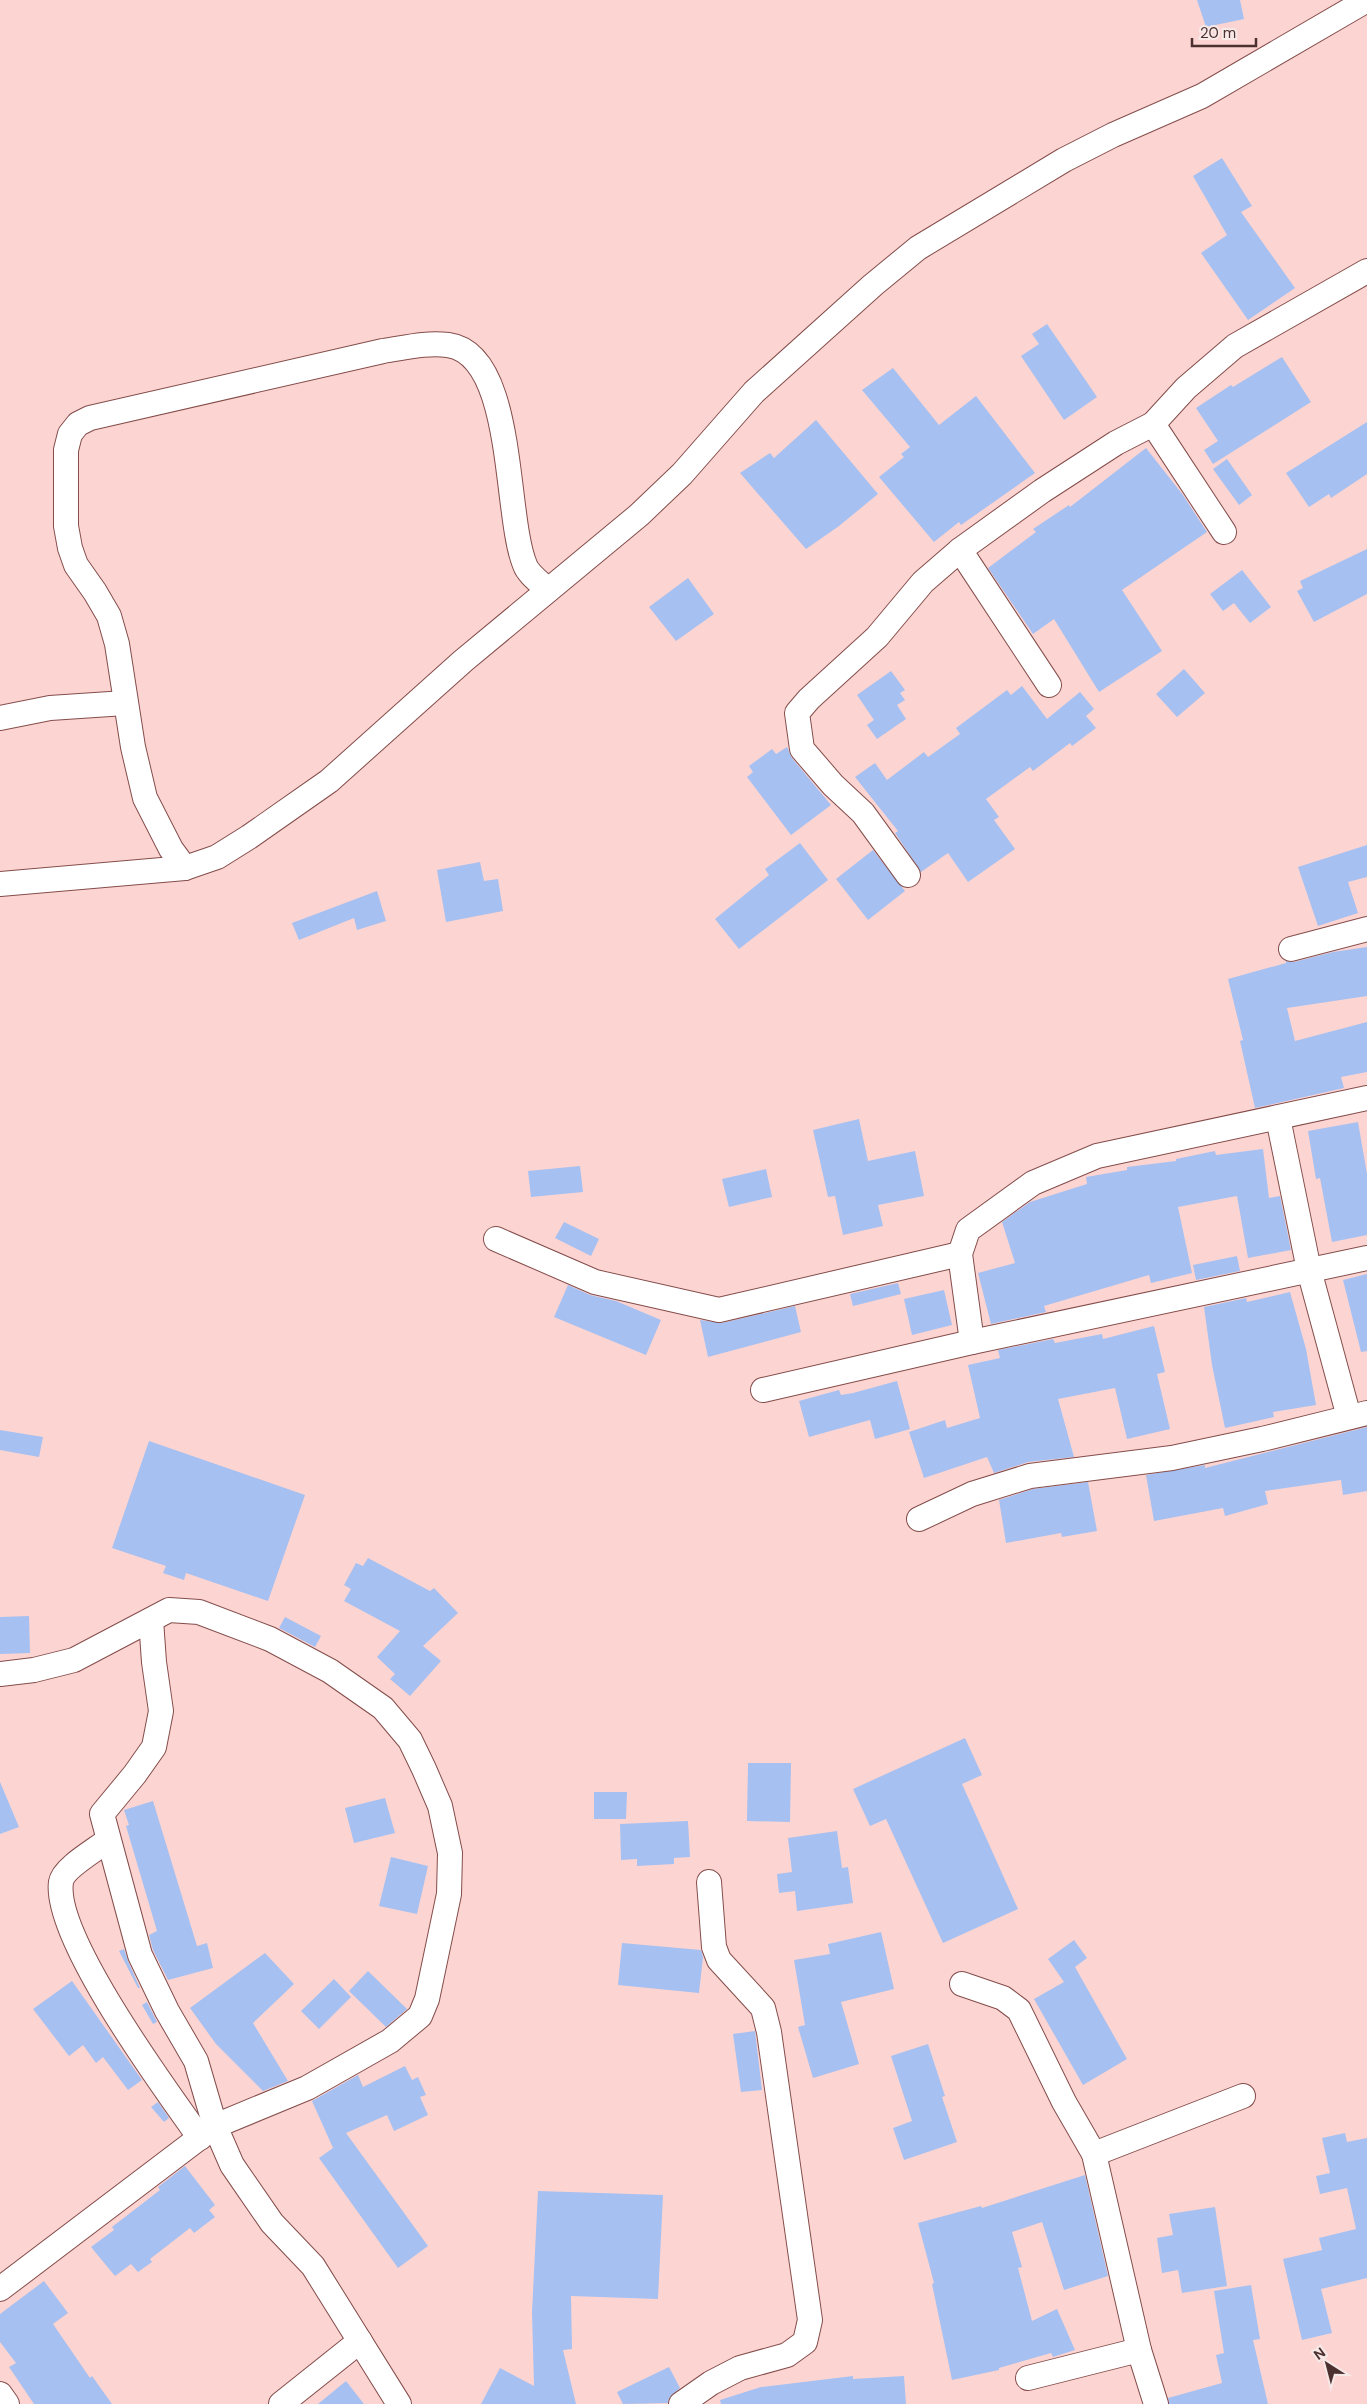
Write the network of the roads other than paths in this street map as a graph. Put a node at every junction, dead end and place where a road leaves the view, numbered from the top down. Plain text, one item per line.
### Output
1 (1367, 0) edge
2 (1366, 275) edge
3 (1153, 424) junction
4 (1224, 532) dead end
5 (960, 550) junction
6 (548, 590) junction
7 (1049, 685) dead end
8 (125, 703) junction
9 (0, 718) edge
10 (185, 868) junction
11 (908, 874) dead end
12 (0, 884) edge
13 (1367, 929) edge
14 (1291, 949) dead end
15 (1367, 1098) edge
16 (1278, 1118) junction
17 (496, 1239) dead end
18 (960, 1254) junction
19 (1367, 1258) edge
20 (1308, 1270) junction
21 (972, 1342) junction
22 (763, 1390) dead end
23 (1358, 1415) edge
24 (919, 1519) dead end
25 (151, 1620) junction
26 (0, 1674) edge
27 (108, 1840) junction
28 (709, 1882) dead end
29 (962, 1984) dead end
30 (1243, 2096) dead end
31 (208, 2132) junction
32 (1094, 2154) junction
33 (0, 2289) edge
34 (360, 2340) junction
35 (1139, 2350) junction
36 (1028, 2378) dead end
37 (0, 2394) edge
38 (7, 2404) edge
39 (281, 2404) edge
40 (399, 2404) edge
41 (681, 2404) edge
42 (1156, 2404) edge

1 - 6 street
2 - 3 street
3 - 4 street
3 - 5 street
5 - 7 street
5 - 11 street
6 - 8 street
6 - 10 street
8 - 9 street
8 - 10 street
10 - 12 street
13 - 14 street
15 - 16 street
16 - 18 street
16 - 20 street
17 - 18 street
18 - 21 street
19 - 20 street
20 - 21 street
20 - 23 street
21 - 22 street
23 - 24 street
25 - 26 street
25 - 27 street
25 - 31 street
27 - 31 street
27 - 31 street
28 - 41 street
29 - 32 street
30 - 32 street
31 - 33 street
31 - 34 street
32 - 35 street
34 - 39 street
34 - 40 street
35 - 36 street
35 - 42 street
37 - 38 street

